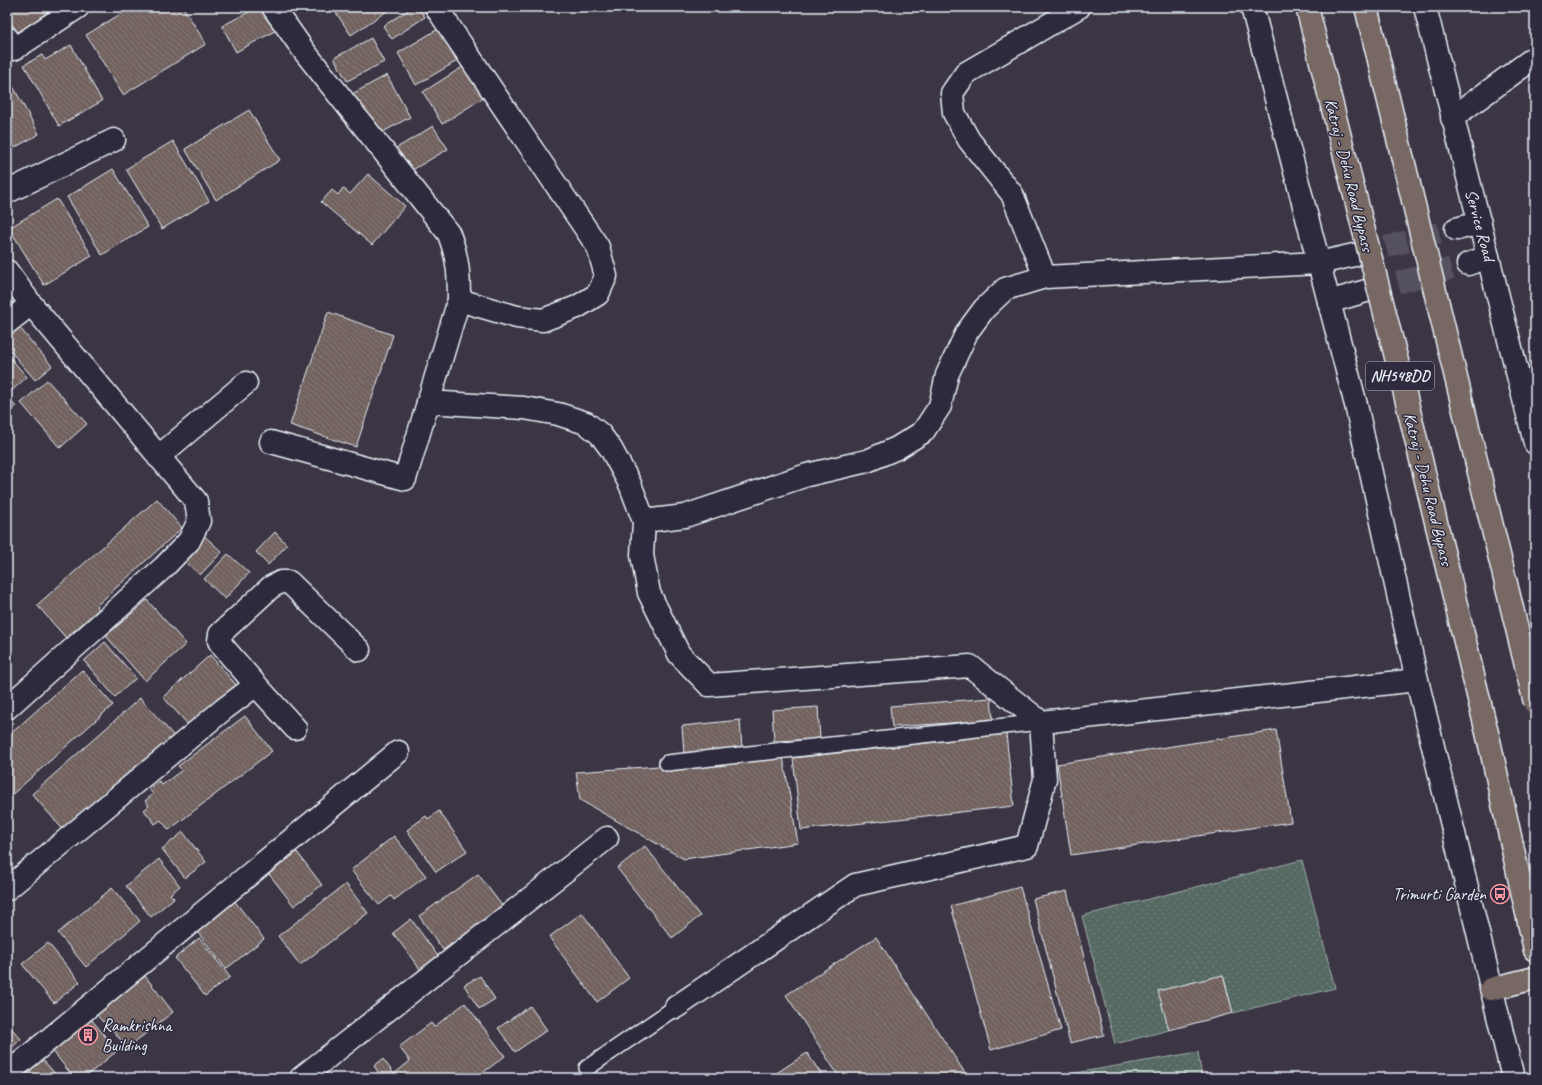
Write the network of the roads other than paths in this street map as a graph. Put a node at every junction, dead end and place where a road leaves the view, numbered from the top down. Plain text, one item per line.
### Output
1 (78, 7) edge
2 (273, 7) edge
3 (436, 7) edge
4 (1079, 7) edge
5 (1252, 7) edge
6 (1306, 7) edge
7 (1366, 7) edge
8 (1424, 7) edge
9 (7, 38) edge
10 (1535, 57) edge
11 (1452, 118) junction
12 (114, 140) dead end
13 (7, 192) edge
14 (1480, 223) junction
15 (1456, 229) tunnel mouth
16 (1354, 255) tunnel mouth
17 (1488, 257) junction
18 (1319, 263) junction
19 (1468, 264) tunnel mouth
20 (7, 271) edge
21 (1045, 277) junction
22 (1366, 291) tunnel mouth
23 (459, 300) junction
24 (1329, 302) junction
25 (31, 304) junction
26 (7, 323) edge
27 (246, 383) dead end
28 (428, 402) junction
29 (271, 442) dead end
30 (1535, 443) edge
31 (158, 457) junction
32 (644, 521) junction
33 (359, 650) dead end
34 (1417, 680) junction
35 (256, 685) junction
36 (1535, 703) edge
37 (7, 708) edge
38 (1041, 722) junction
39 (295, 728) dead end
40 (398, 752) dead end
41 (667, 763) dead end
42 (607, 838) dead end
43 (7, 889) edge
44 (1535, 950) edge
45 (1535, 978) edge
46 (1491, 989) junction
47 (676, 1007) joint
48 (587, 1068) dead end
49 (7, 1074) edge
50 (301, 1078) edge
51 (1513, 1078) edge

1 - 9 street
2 - 23 street
3 - 23 street
4 - 21 street
5 - 18 street
6 - 44 highway, Katraj - Dehu Road Bypass / NH548DD, bridge
7 - 36 highway, NH548DD, bridge
8 - 11 street, Service Road
10 - 11 street
11 - 14 street, Service Road
12 - 13 street
14 - 15 street
14 - 17 street, Service Road
16 - 18 street
17 - 19 street
17 - 30 street, Service Road
18 - 21 street
18 - 24 street
20 - 25 street
21 - 32 street
22 - 24 street
23 - 28 street
24 - 34 street
25 - 26 street
25 - 31 street
27 - 31 street
28 - 29 street
28 - 32 street
31 - 37 street
32 - 38 street
33 - 35 street
34 - 38 street
34 - 46 street
35 - 39 street
35 - 43 street
38 - 41 lane
38 - 47 street
40 - 49 street
42 - 50 street
45 - 46 highway
46 - 51 street
47 - 48 lane

